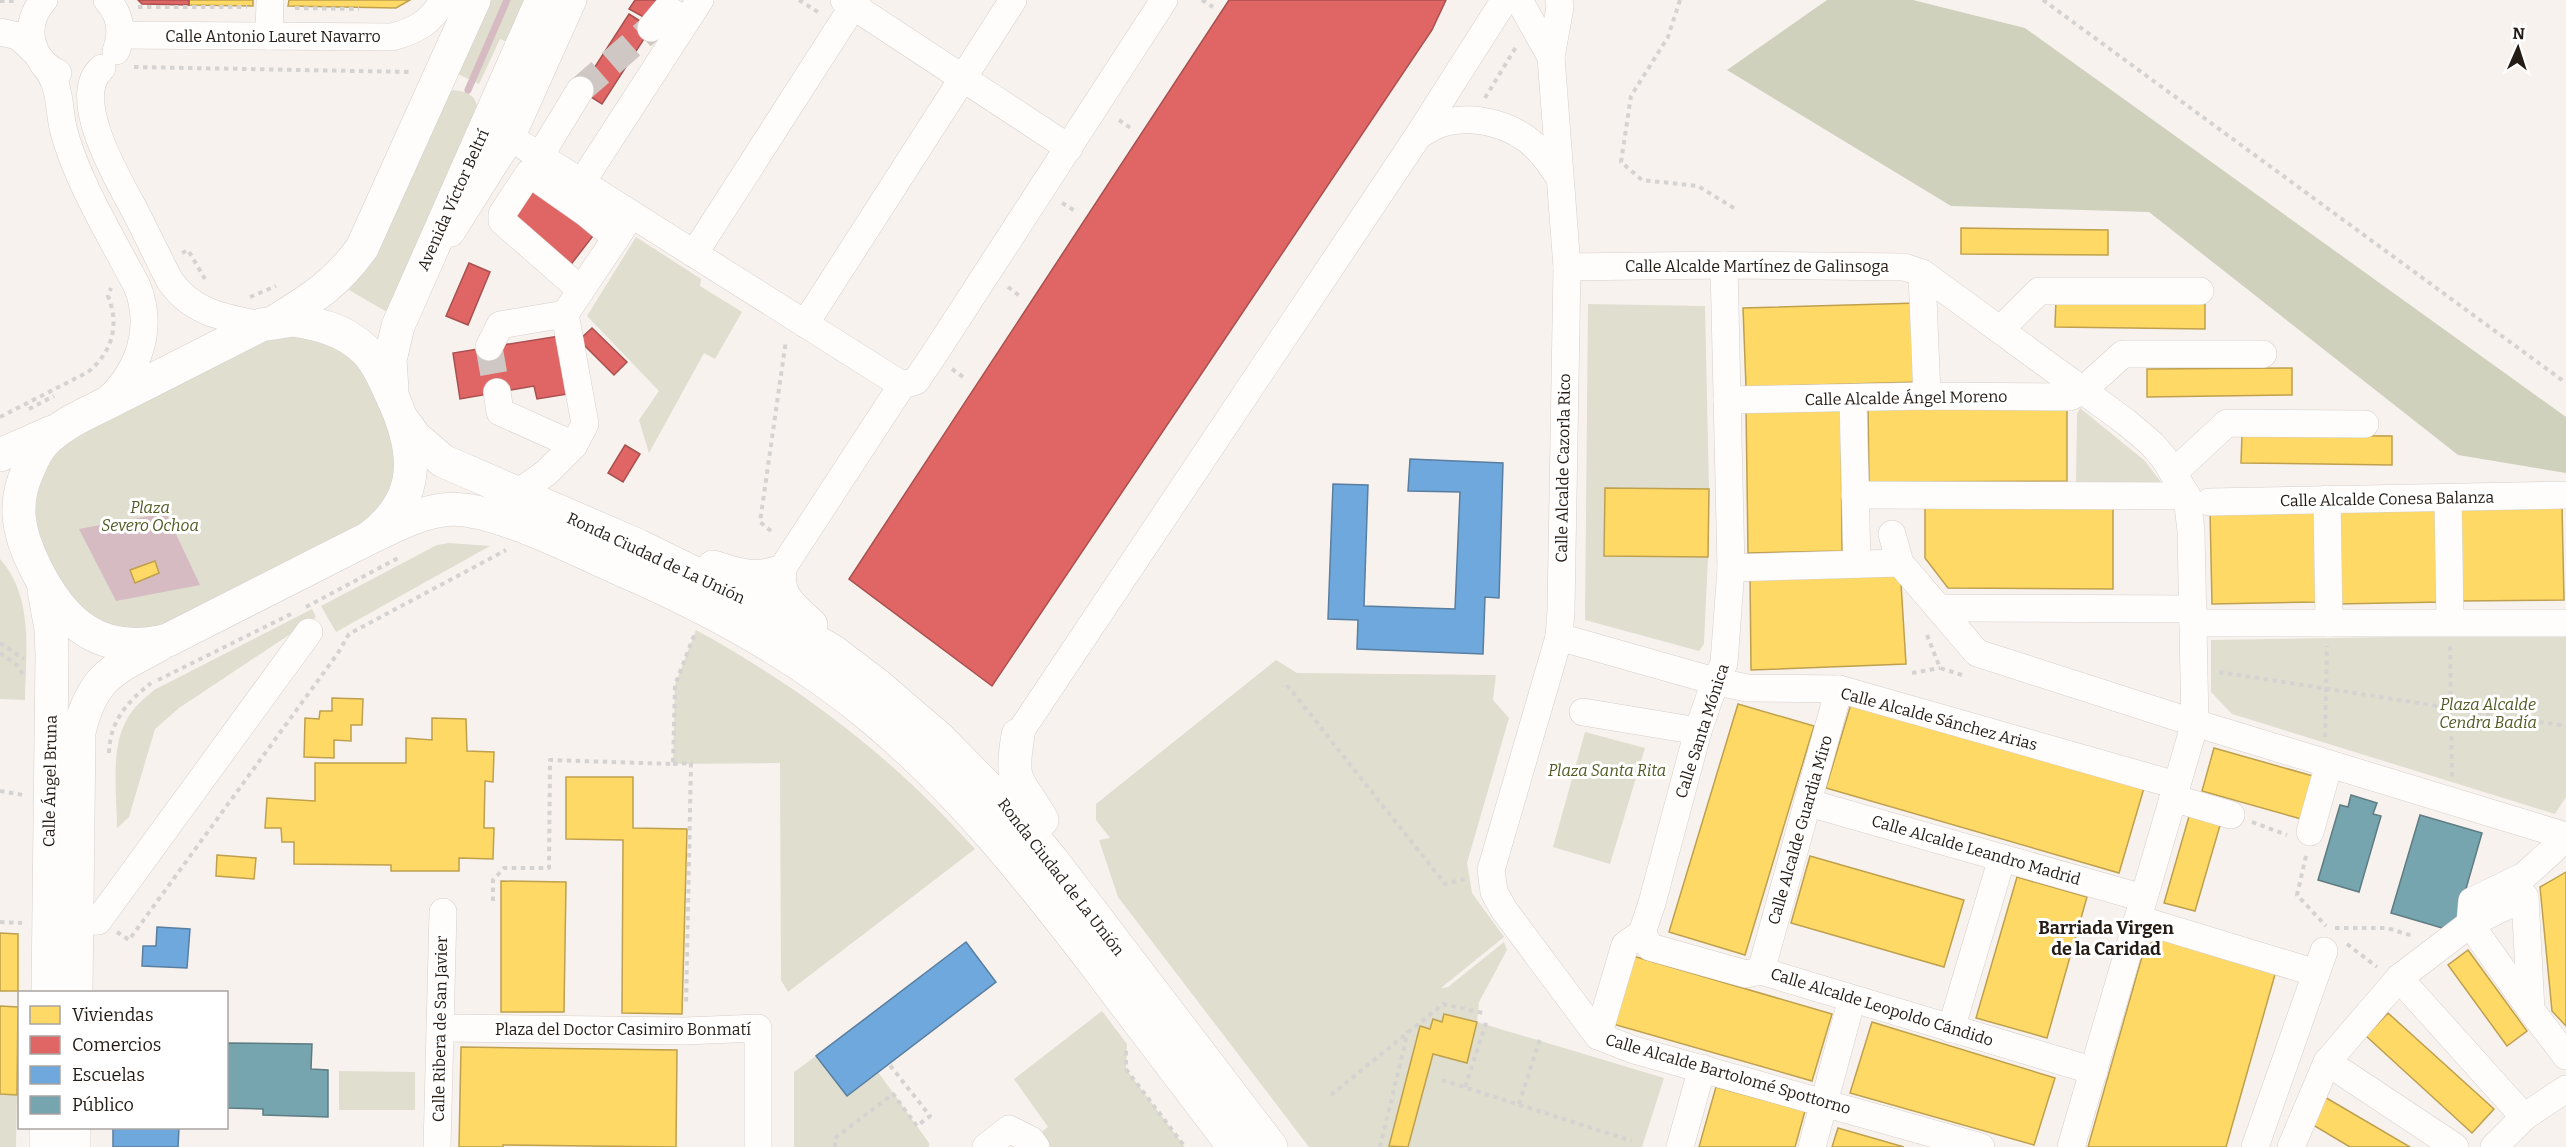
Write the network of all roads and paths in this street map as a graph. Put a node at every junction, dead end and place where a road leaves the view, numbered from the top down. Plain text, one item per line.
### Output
1 (443, 0) edge
2 (474, 0) edge
3 (542, 0) edge
4 (573, 0) edge
5 (799, 0) edge
6 (1013, 0) edge
7 (1164, 0) edge
8 (1202, 0) edge
9 (1550, 0) edge
10 (1558, 0) edge
11 (1680, 0) edge
12 (2043, 0) edge
13 (0, 1) edge
14 (108, 1) edge
15 (807, 2) edge
16 (35, 3) edge
17 (1510, 3) edge
18 (272, 5) edge
19 (147, 7) dead end
20 (1213, 7) dead end
21 (848, 8) edge
22 (364, 9) dead end
23 (693, 11) edge
24 (651, 28) tunnel mouth
25 (1, 32) edge
26 (120, 35) junction
27 (269, 36) junction
28 (1516, 46) dead end
29 (39, 57) junction
30 (1551, 57) junction
31 (130, 67) dead end
32 (102, 68) junction
33 (964, 77) junction
34 (412, 83) dead end
35 (580, 90) tunnel mouth
36 (1483, 102) dead end
37 (1119, 120) dead end
38 (1132, 129) dead end
39 (1418, 136) junction
40 (511, 138) junction
41 (1069, 148) junction
42 (540, 156) junction
43 (1558, 175) junction
44 (582, 183) junction
45 (1062, 203) dead end
46 (1737, 210) dead end
47 (1077, 212) dead end
48 (632, 214) junction
49 (616, 238) junction
50 (694, 254) junction
51 (161, 263) junction
52 (1724, 265) junction
53 (1567, 267) junction
54 (1922, 273) junction
55 (132, 278) junction
56 (1008, 287) dead end
57 (210, 288) dead end
58 (581, 290) junction
59 (2200, 291) dead end
60 (1021, 297) dead end
61 (240, 298) dead end
62 (406, 305) junction
63 (565, 314) junction
64 (263, 316) junction
65 (796, 327) junction
66 (2000, 330) junction
67 (489, 347) dead end
68 (2263, 354) dead end
69 (952, 369) dead end
70 (966, 379) dead end
71 (2566, 383) edge
72 (902, 385) junction
73 (2082, 391) junction
74 (497, 392) tunnel mouth
75 (1927, 396) junction
76 (1853, 398) junction
77 (1727, 400) junction
78 (77, 408) junction
79 (401, 414) junction
80 (0, 417) edge
81 (0, 423) edge
82 (2365, 424) dead end
83 (574, 445) junction
84 (0, 455) edge
85 (2173, 473) junction
86 (516, 494) junction
87 (1855, 495) junction
88 (2566, 495) edge
89 (2448, 498) junction
90 (2198, 499) junction
91 (2327, 499) junction
92 (0, 521) edge
93 (771, 531) dead end
94 (1892, 534) dead end
95 (369, 538) junction
96 (502, 543) dead end
97 (639, 546) junction
98 (404, 555) dead end
99 (31, 559) junction
100 (1900, 563) junction
101 (1857, 564) junction
102 (1731, 567) junction
103 (780, 572) junction
104 (1940, 608) junction
105 (2193, 616) junction
106 (303, 617) junction
107 (2450, 622) junction
108 (2329, 623) junction
109 (2566, 623) edge
110 (689, 627) dead end
111 (696, 630) junction
112 (703, 634) dead end
113 (1559, 637) junction
114 (168, 640) junction
115 (0, 643) edge
116 (0, 653) edge
117 (27, 666) dead end
118 (1940, 668) dead end
119 (2211, 670) dead end
120 (1912, 673) dead end
121 (26, 681) dead end
122 (1718, 682) junction
123 (876, 684) junction
124 (1287, 685) dead end
125 (1839, 689) junction
126 (2326, 689) junction
127 (2451, 708) junction
128 (1583, 712) dead end
129 (2194, 723) junction
130 (2566, 726) edge
131 (1698, 731) junction
132 (1018, 735) junction
133 (947, 747) junction
134 (2327, 753) junction
135 (109, 763) dead end
136 (673, 764) junction
137 (2452, 782) dead end
138 (0, 791) edge
139 (2174, 792) junction
140 (24, 795) dead end
141 (1809, 803) junction
142 (2231, 815) joint
143 (2562, 835) edge
144 (2310, 837) junction
145 (2002, 858) junction
146 (1483, 873) junction
147 (493, 901) dead end
148 (1088, 908) junction
149 (2141, 908) junction
150 (443, 912) dead end
151 (0, 922) edge
152 (77, 922) junction
153 (22, 923) dead end
154 (2470, 924) junction
155 (112, 929) dead end
156 (1633, 939) junction
157 (2443, 945) junction
158 (2330, 946) junction
159 (1761, 971) junction
160 (2399, 978) junction
161 (48, 991) edge
162 (76, 991) edge
163 (1852, 999) junction
164 (2531, 1010) junction
165 (1483, 1013) dead end
166 (1487, 1020) dead end
167 (442, 1028) junction
168 (1951, 1029) junction
169 (685, 1030) junction
170 (1408, 1030) junction
171 (1541, 1036) dead end
172 (1598, 1036) junction
173 (1127, 1044) dead end
174 (2566, 1056) edge
175 (2327, 1062) junction
176 (889, 1064) dead end
177 (1702, 1068) junction
178 (2094, 1071) junction
179 (1442, 1080) dead end
180 (1465, 1087) junction
181 (2566, 1089) edge
182 (1331, 1095) dead end
183 (1824, 1102) junction
184 (1519, 1104) junction
185 (2524, 1117) junction
186 (46, 1129) edge
187 (74, 1129) edge
188 (1632, 1141) dead end
189 (46, 1147) edge
190 (74, 1147) edge
191 (437, 1147) edge
192 (758, 1147) edge
193 (835, 1147) edge
194 (986, 1147) edge
195 (1036, 1147) edge
196 (1185, 1147) edge
197 (1234, 1147) edge
198 (1271, 1147) edge
199 (1380, 1147) edge
200 (1680, 1147) edge
201 (1812, 1147) edge
202 (1981, 1147) edge
203 (2072, 1147) edge
204 (2255, 1147) edge
205 (2291, 1147) edge
206 (2455, 1147) edge
207 (2494, 1147) edge

1 - 27 street, Calle Antonio Lauret Navarro
2 - 64 main road
3 - 62 main road, Avenida Víctor Beltrí
4 - 40 street
5 - 15 path
6 - 33 street
7 - 41 street
8 - 20 path
9 - 17 street
10 - 30 street
11 - 46 path
12 - 71 path
13 - 16 path
14 - 26 street
15 - 21 path
16 - 25 street
16 - 29 street
17 - 30 street
17 - 39 street
18 - 19 path
18 - 22 path
18 - 27 street
21 - 33 street
21 - 50 street
23 - 24 street
23 - 44 street
25 - 29 street
26 - 27 street, Calle Antonio Lauret Navarro
26 - 32 street
28 - 36 path
29 - 32 street
29 - 55 street
30 - 43 street, Calle Alcalde Cazorla Rico
31 - 34 path
32 - 51 street
33 - 41 street
33 - 65 street
35 - 42 street
37 - 38 path
39 - 43 street
39 - 132 street
40 - 42 street
40 - 62 street
41 - 72 street
42 - 44 street
43 - 53 street, Calle Alcalde Cazorla Rico
44 - 48 street
45 - 47 path
48 - 49 street
48 - 50 street
49 - 58 street
49 - 58 street
50 - 65 street
51 - 57 path
51 - 64 street
52 - 53 street, Calle Alcalde Martínez de Galinsoga
52 - 54 street, Calle Alcalde Martínez de Galinsoga
52 - 77 street, Calle Santa Mónica
53 - 113 street, Calle Alcalde Cazorla Rico
54 - 66 street, Calle Alcalde Martínez de Galinsoga
54 - 75 street
55 - 78 street
55 - 80 path
56 - 60 path
58 - 63 street
59 - 66 street
61 - 64 path
62 - 79 main road, Avenida Víctor Beltrí
63 - 67 street
63 - 83 street
64 - 78 main road
64 - 79 main road
65 - 72 street
65 - 93 path
66 - 73 street, Calle Alcalde Martínez de Galinsoga
68 - 73 street
69 - 70 path
72 - 103 street
73 - 75 street, Calle Alcalde Ángel Moreno
73 - 85 street, Calle Alcalde Martínez de Galinsoga
74 - 83 street
75 - 76 street, Calle Alcalde Ángel Moreno
76 - 77 street, Calle Alcalde Ángel Moreno
76 - 87 street
77 - 102 street, Calle Santa Mónica
78 - 81 path
78 - 84 main road
78 - 99 main road
79 - 86 main road, Ronda Ciudad de La Unión
79 - 95 main road
82 - 85 street
83 - 86 street
85 - 90 street, Calle Alcalde Martínez de Galinsoga
86 - 97 main road, Ronda Ciudad de La Unión
87 - 90 street, Calle Alcalde Conesa Balanza
87 - 101 street
88 - 89 street, Calle Alcalde Conesa Balanza
89 - 91 street, Calle Alcalde Conesa Balanza
89 - 107 street
90 - 91 street, Calle Alcalde Conesa Balanza
90 - 105 street
91 - 108 street
92 - 99 main road
94 - 100 street
95 - 114 main road
95 - 197 main road, Ronda Ciudad de La Unión
96 - 155 path
97 - 103 main road
97 - 123 main road, Ronda Ciudad de La Unión
98 - 106 path
99 - 114 main road
99 - 161 main road, Calle Ángel Bruna
100 - 101 street
100 - 104 street
101 - 102 street
102 - 122 street, Calle Santa Mónica
103 - 123 main road
104 - 105 street
104 - 129 street
105 - 108 street
105 - 129 street
106 - 135 path
106 - 152 street
107 - 108 street
107 - 109 street
107 - 127 path
108 - 126 path
110 - 111 path
111 - 112 path
111 - 136 path
113 - 122 street, Calle Alcalde Sánchez Arias
113 - 146 street, Calle Alcalde Cazorla Rico
114 - 152 main road, Calle Ángel Bruna
115 - 117 path
116 - 121 path
118 - 120 path
119 - 126 path
122 - 125 street, Calle Alcalde Sánchez Arias
122 - 131 street, Calle Santa Mónica
123 - 133 main road, Ronda Ciudad de La Unión
124 - 146 path
125 - 139 street, Calle Alcalde Sánchez Arias
125 - 141 street, Calle Alcalde Guardia Miro
126 - 127 path
126 - 134 path
127 - 130 path
127 - 137 path
128 - 131 street
129 - 134 street
129 - 139 street
131 - 156 street, Calle Santa Mónica
132 - 133 main road
132 - 148 main road
133 - 148 main road, Ronda Ciudad de La Unión
134 - 143 street
134 - 144 street
136 - 147 path
136 - 169 path
138 - 140 path
139 - 142 street, Calle Alcalde Sánchez Arias
139 - 149 street
141 - 145 street, Calle Alcalde Leandro Madrid
141 - 159 street, Calle Alcalde Guardia Miro
142 - 144 path
143 - 154 street
144 - 158 path
145 - 149 street, Calle Alcalde Leandro Madrid
145 - 168 street
146 - 172 street, Calle Alcalde Bartolomé Spottorno
148 - 198 main road, Ronda Ciudad de La Unión
149 - 158 street, Calle Alcalde Leandro Madrid
149 - 178 street
150 - 167 street, Calle Ribera de San Javier
151 - 153 path
152 - 162 main road, Calle Ángel Bruna
154 - 157 street
154 - 164 street
154 - 164 street
156 - 159 street, Calle Alcalde Leopoldo Cándido
156 - 172 street, Calle Santa Mónica
157 - 158 path
157 - 160 street
158 - 160 path
158 - 204 street
159 - 163 street, Calle Alcalde Leopoldo Cándido
160 - 175 street
160 - 185 street
163 - 168 street, Calle Alcalde Leopoldo Cándido
163 - 183 street
164 - 174 street
165 - 170 path
166 - 180 path
167 - 169 street, Plaza del Doctor Casimiro Bonmatí
167 - 191 street, Calle Ribera de San Javier
168 - 178 street, Calle Alcalde Leopoldo Cándido
169 - 192 street, Plaza del Doctor Casimiro Bonmatí
170 - 182 path
170 - 199 path
171 - 184 path
172 - 177 street, Calle Alcalde Bartolomé Spottorno
173 - 196 path
175 - 205 street
175 - 206 street
176 - 193 path
177 - 183 street, Calle Alcalde Bartolomé Spottorno
177 - 200 street
178 - 203 street
179 - 180 path
180 - 184 path
181 - 185 street
183 - 201 street
183 - 202 street, Calle Alcalde Bartolomé Spottorno
184 - 188 path
185 - 207 street
186 - 189 main road
187 - 190 main road
194 - 195 street

